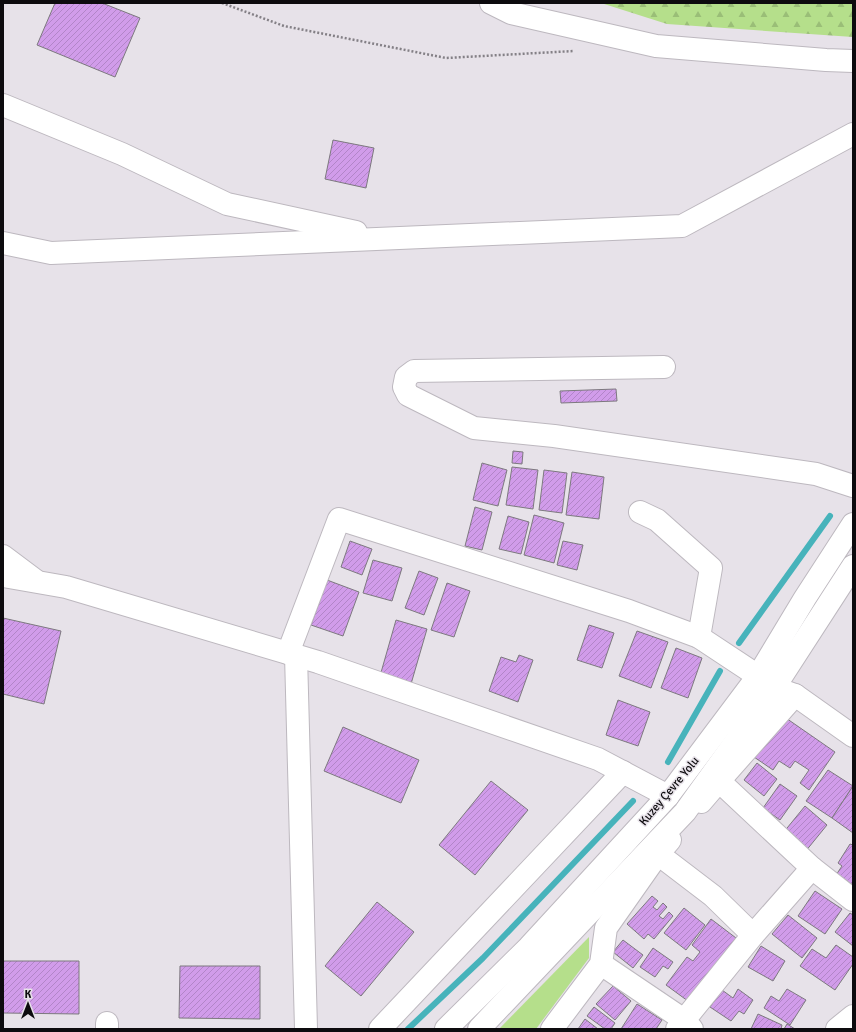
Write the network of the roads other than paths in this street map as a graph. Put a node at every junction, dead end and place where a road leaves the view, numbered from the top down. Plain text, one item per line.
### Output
1 (491, 3) edge
2 (853, 61) edge
3 (3, 105) edge
4 (853, 134) edge
5 (384, 239) junction
6 (3, 243) edge
7 (664, 367) dead end
8 (853, 486) edge
9 (640, 512) dead end
10 (853, 524) edge
11 (3, 556) edge
12 (853, 566) edge
13 (3, 576) edge
14 (37, 582) junction
15 (699, 638) junction
16 (292, 654) junction
17 (766, 682) junction
18 (795, 695) junction
19 (853, 736) edge
20 (623, 772) junction
21 (718, 781) junction
22 (668, 796) junction
23 (658, 854) junction
24 (812, 868) junction
25 (853, 900) edge
26 (753, 935) junction
27 (601, 964) junction
28 (684, 1026) edge
29 (306, 1029) edge
30 (380, 1029) edge
31 (446, 1029) edge
32 (479, 1029) edge
33 (552, 1029) edge

1 - 2 street
3 - 5 street
4 - 5 street
5 - 6 street
7 - 8 street
9 - 15 street
10 - 17 street, Kuzey Çevre Yolu
11 - 14 street
12 - 17 street, Kuzey Çevre Yolu
13 - 14 street
14 - 16 street
15 - 16 street
15 - 17 street
16 - 20 street
16 - 29 street
17 - 18 street
17 - 22 street, Kuzey Çevre Yolu
17 - 32 street, Kuzey Çevre Yolu
18 - 19 street
18 - 21 street
20 - 22 street
20 - 30 street
21 - 23 street
21 - 24 street
22 - 31 street, Kuzey Çevre Yolu
23 - 26 street
23 - 27 street
24 - 25 street
24 - 26 street
26 - 28 street
27 - 28 street
27 - 33 street

